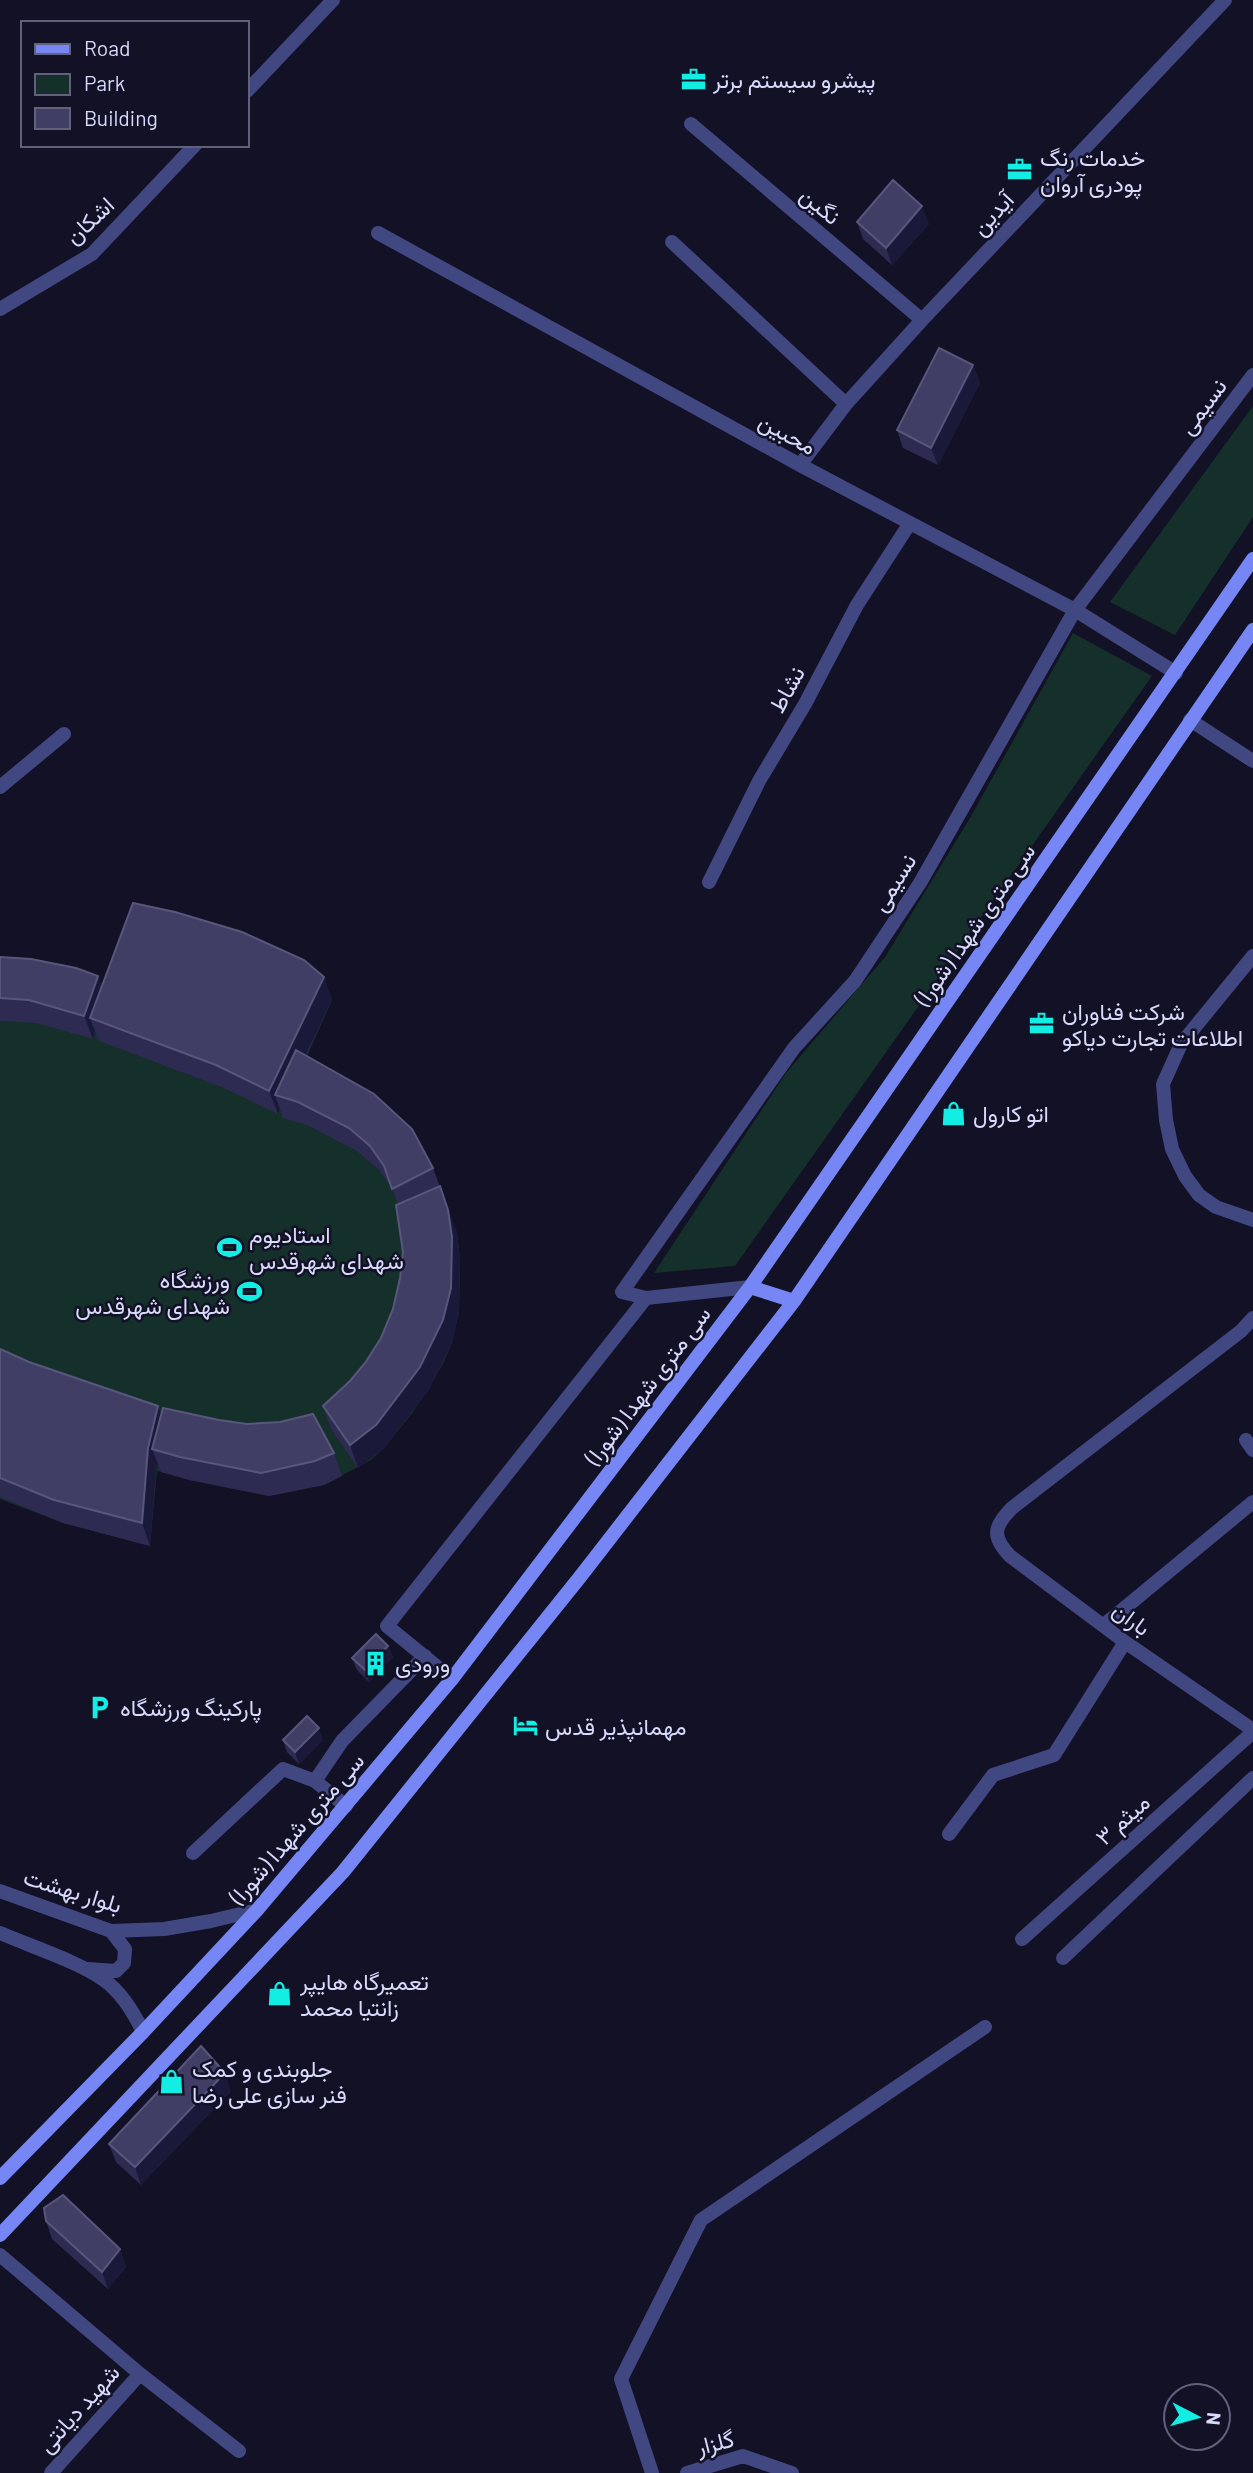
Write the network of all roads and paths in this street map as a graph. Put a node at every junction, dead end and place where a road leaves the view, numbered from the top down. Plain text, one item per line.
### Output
1 (332, 0) edge
2 (1225, 0) edge
3 (248, 89) edge
4 (691, 124) dead end
5 (193, 147) edge
6 (377, 233) dead end
7 (672, 242) dead end
8 (0, 309) edge
9 (922, 320) junction
10 (1253, 375) edge
11 (846, 404) junction
12 (800, 465) junction
13 (910, 523) junction
14 (1253, 559) edge
15 (1075, 610) junction
16 (1253, 630) edge
17 (1176, 673) junction
18 (1190, 720) junction
19 (64, 734) dead end
20 (1253, 761) edge
21 (0, 787) edge
22 (709, 882) dead end
23 (1253, 956) edge
24 (1253, 1220) edge
25 (750, 1287) junction
26 (646, 1298) junction
27 (794, 1301) junction
28 (1253, 1318) edge
29 (1253, 1502) edge
30 (1104, 1625) junction
31 (1125, 1642) junction
32 (425, 1656) junction
33 (452, 1679) junction
34 (1253, 1731) edge
35 (1253, 1778) edge
36 (315, 1781) junction
37 (346, 1806) junction
38 (949, 1834) dead end
39 (193, 1853) dead end
40 (0, 1891) edge
41 (257, 1910) junction
42 (111, 1931) junction
43 (0, 1933) edge
44 (1022, 1939) dead end
45 (1063, 1958) dead end
46 (84, 1969) junction
47 (985, 2027) dead end
48 (143, 2032) junction
49 (0, 2178) edge
50 (0, 2235) edge
51 (0, 2255) edge
52 (140, 2374) junction
53 (239, 2451) dead end
54 (51, 2473) edge
55 (652, 2473) edge
56 (687, 2473) edge
57 (792, 2473) edge

1 - 3 street
2 - 9 street, آیدین
4 - 9 street, نگین
5 - 8 street, اشکان
6 - 12 street, محبین
7 - 11 street
9 - 11 street, آیدین
10 - 15 street, نسیمی
11 - 12 street, آیدین
12 - 13 street, محبین
13 - 15 street, محبین
13 - 22 street, نشاط
14 - 17 main road, سی متری شهدا (شورا)
15 - 17 street, محبین
15 - 26 street, نسیمی
16 - 18 main road
17 - 25 main road, سی متری شهدا (شورا)
18 - 20 street
18 - 27 main road
19 - 21 street
23 - 24 street
25 - 26 street
25 - 27 main road
25 - 33 main road, سی متری شهدا (شورا)
26 - 32 street
27 - 50 main road
28 - 30 street, باران
29 - 30 street
30 - 31 street, باران
31 - 34 street, باران
31 - 38 street
32 - 33 street
32 - 36 street
33 - 37 main road, سی متری شهدا (شورا)
34 - 44 street, میثم ۳
35 - 45 street
36 - 37 street
36 - 39 street
37 - 41 main road, سی متری شهدا (شورا)
40 - 42 street, بلوار بهشت
41 - 42 street, بلوار بهشت
41 - 48 main road, سی متری شهدا (شورا)
42 - 46 street
43 - 46 street
46 - 48 street
47 - 55 street
48 - 49 main road, سی متری شهدا (شورا)
51 - 52 street
52 - 53 street
52 - 54 street, شهید دیانتی
56 - 57 street, گلزار

